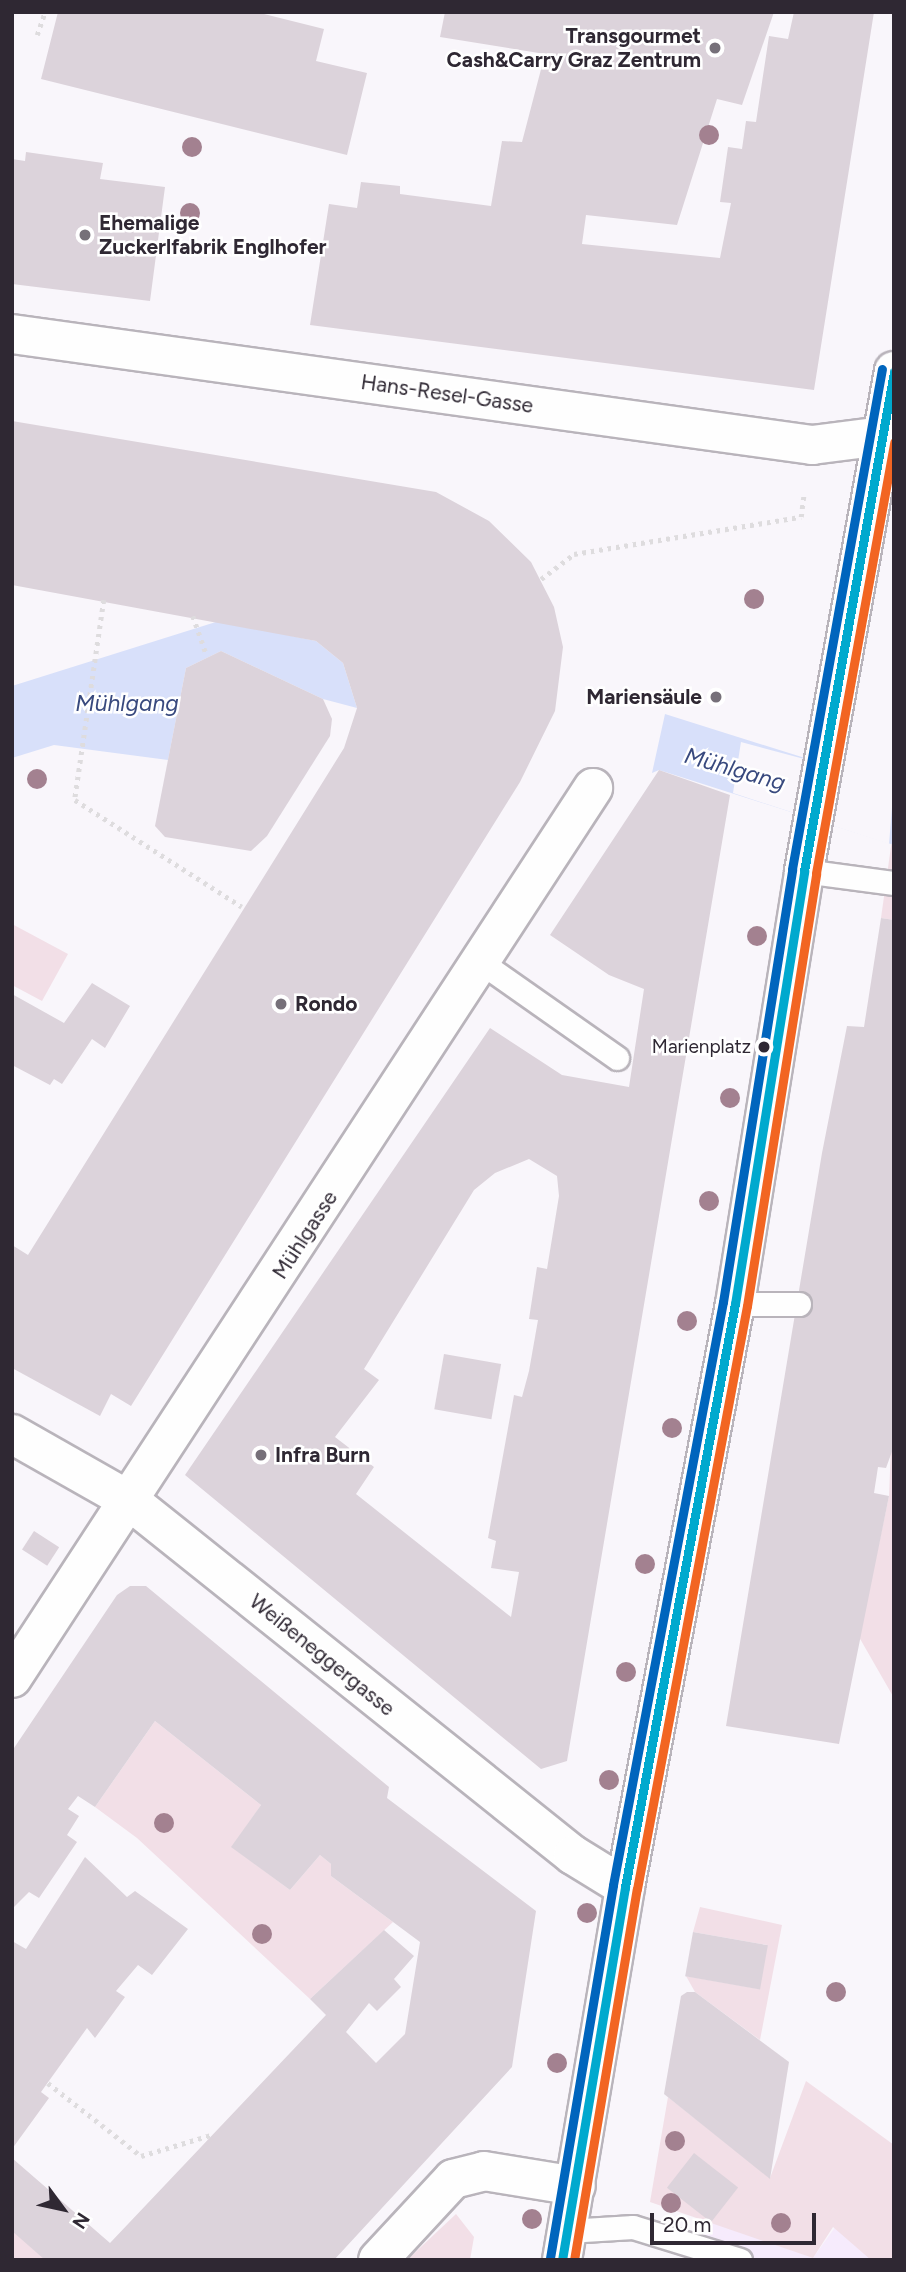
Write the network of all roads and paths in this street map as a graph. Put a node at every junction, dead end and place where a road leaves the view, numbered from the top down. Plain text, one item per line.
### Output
1 (45, 12) edge
2 (37, 35) dead end
3 (12, 334) edge
4 (894, 371) edge
5 (882, 436) junction
6 (801, 517) dead end
7 (541, 579) dead end
8 (104, 600) dead end
9 (193, 616) dead end
10 (207, 656) dead end
11 (593, 788) dead end
12 (804, 871) junction
13 (894, 883) edge
14 (242, 907) dead end
15 (482, 963) junction
16 (617, 1058) dead end
17 (735, 1304) junction
18 (799, 1304) dead end
19 (12, 1434) edge
20 (130, 1501) junction
21 (12, 1678) edge
22 (625, 1887) junction
23 (48, 2083) dead end
24 (214, 2134) dead end
25 (576, 2186) junction
26 (565, 2245) edge
27 (379, 2260) edge
28 (740, 2260) edge

1 - 2 path
3 - 5 street, Hans-Resel-Gasse
4 - 5 street
5 - 12 street
6 - 7 path
8 - 14 path
9 - 10 path
11 - 15 street, Mühlgasse
12 - 13 lane
12 - 17 street
15 - 16 lane
15 - 20 street, Mühlgasse
17 - 18 lane
17 - 22 street
19 - 20 street, Weißeneggergasse
20 - 21 street, Mühlgasse
20 - 22 street, Weißeneggergasse
22 - 25 street
23 - 24 path
25 - 26 street
25 - 27 street
26 - 28 lane

